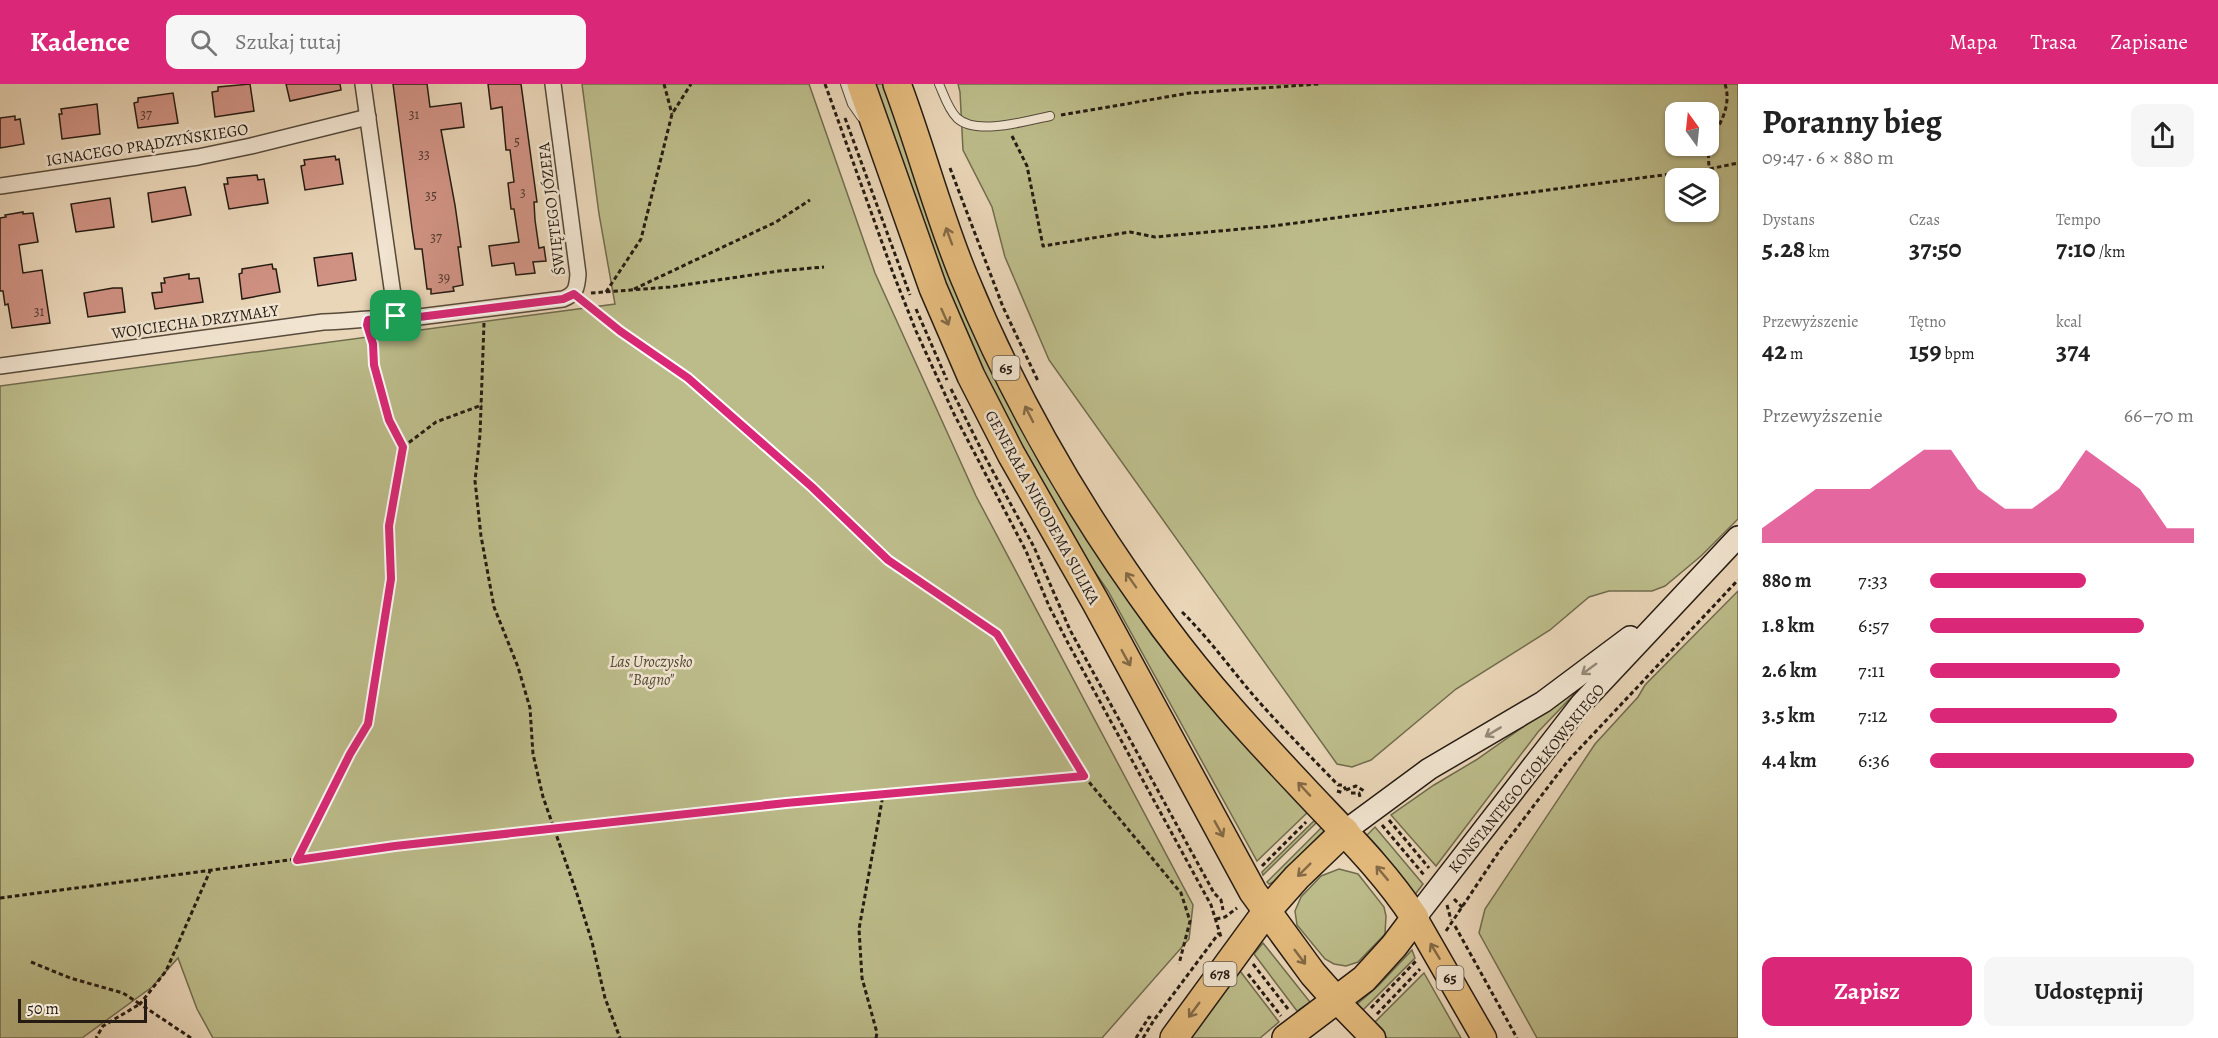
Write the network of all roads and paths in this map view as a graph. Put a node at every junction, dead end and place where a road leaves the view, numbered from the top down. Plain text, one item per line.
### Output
1 (363, 84) edge
2 (553, 84) edge
3 (664, 84) edge
4 (691, 84) edge
5 (825, 84) edge
6 (845, 84) edge
7 (861, 84) edge
8 (897, 84) edge
9 (939, 84) edge
10 (1319, 84) edge
11 (1725, 84) edge
12 (672, 114) junction
13 (1050, 116) joint
14 (368, 117) junction
15 (1006, 124) junction
16 (1719, 126) edge
17 (886, 153) junction
18 (1738, 163) edge
19 (950, 166) dead end
20 (1714, 168) edge
21 (1665, 175) edge
22 (0, 186) edge
23 (810, 200) dead end
24 (824, 267) dead end
25 (629, 291) junction
26 (606, 292) junction
27 (574, 294) junction
28 (484, 309) junction
29 (396, 316) junction
30 (368, 320) junction
31 (0, 366) edge
32 (1041, 386) dead end
33 (482, 405) junction
34 (403, 447) junction
35 (1738, 537) edge
36 (1713, 562) junction
37 (1738, 580) edge
38 (1175, 605) dead end
39 (1084, 776) junction
40 (1338, 785) junction
41 (1346, 790) junction
42 (1335, 791) dead end
43 (1351, 793) dead end
44 (1368, 794) dead end
45 (883, 795) junction
46 (1346, 797) dead end
47 (1360, 797) dead end
48 (1386, 816) dead end
49 (1379, 821) dead end
50 (1306, 822) dead end
51 (554, 830) junction
52 (1345, 831) junction
53 (297, 860) junction
54 (1259, 868) dead end
55 (210, 871) junction
56 (1433, 873) dead end
57 (1428, 881) dead end
58 (1451, 895) dead end
59 (1227, 897) dead end
60 (0, 898) edge
61 (1221, 900) dead end
62 (1446, 904) dead end
63 (1238, 907) dead end
64 (1463, 908) junction
65 (1266, 912) junction
66 (1415, 918) junction
67 (1216, 919) junction
68 (1452, 920) dead end
69 (1455, 926) dead end
70 (1445, 932) dead end
71 (1219, 933) junction
72 (1223, 941) dead end
73 (1249, 959) dead end
74 (1418, 959) dead end
75 (31, 962) dead end
76 (1179, 964) dead end
77 (1423, 966) dead end
78 (1243, 967) dead end
79 (1337, 1001) junction
80 (140, 1004) junction
81 (1363, 1016) dead end
82 (1151, 1018) dead end
83 (1287, 1025) edge
84 (1371, 1030) edge
85 (96, 1038) edge
86 (191, 1038) edge
87 (620, 1038) edge
88 (876, 1038) edge
89 (1136, 1038) edge
90 (1143, 1038) edge
91 (1174, 1038) edge
92 (1484, 1038) edge
93 (1517, 1038) edge

1 - 14 street
2 - 27 street, ŚWIĘTEGO JÓZEFA
3 - 12 path
4 - 12 path
5 - 67 path
6 - 17 lane
7 - 17 highway, GENERAŁA NIKODEMA SULIKA / 65
52 -> 8 highway, GENERAŁA NIKODEMA SULIKA / 65
9 - 15 lane
10 - 13 path
11 - 16 path
12 - 26 path
13 - 15 lane
14 - 22 street, IGNACEGO PRĄDZYŃSKIEGO
14 - 29 street
15 - 21 path
17 -> 65 highway, GENERAŁA NIKODEMA SULIKA / 65
18 - 20 path
19 - 32 path
23 - 25 path
24 - 25 path
25 - 26 path
26 - 27 path
27 - 28 street, ŚWIĘTEGO JÓZEFA
27 - 39 path
28 - 29 street, ŚWIĘTEGO JÓZEFA
28 - 33 path
29 - 30 street, WOJCIECHA DRZYMAŁY
30 - 31 street, WOJCIECHA DRZYMAŁY
30 - 34 path
33 - 34 path
33 - 51 path
34 - 53 path
35 - 36 street, KONSTANTEGO CIOŁKOWSKIEGO
36 -> 52 street, KONSTANTEGO CIOŁKOWSKIEGO
36 - 66 street, KONSTANTEGO CIOŁKOWSKIEGO
37 - 64 path
38 - 40 path
39 - 45 path
39 - 76 path
40 - 41 path
40 - 42 path
41 - 44 path
41 - 46 path
43 - 47 path
45 - 51 path
45 - 88 path
48 - 56 path
49 - 57 path
50 - 54 path
51 - 53 path
51 - 87 path
52 -> 65 highway, 678
66 -> 52 highway, 65
53 - 55 path
55 - 60 path
55 - 80 path
58 - 64 path
59 - 61 path
62 - 68 path
63 - 67 path
64 - 70 path
65 -> 79 highway, 65
65 -> 91 highway, 678
66 - 79 highway
92 -> 66 main road, 65
67 - 71 path
69 - 93 path
71 - 72 path
71 - 90 path
73 - 83 path
74 - 81 path
75 - 80 path
77 - 84 path
78 - 83 path
79 - 83 highway
79 - 84 main road, 65
80 - 85 path
80 - 86 path
82 - 89 path

